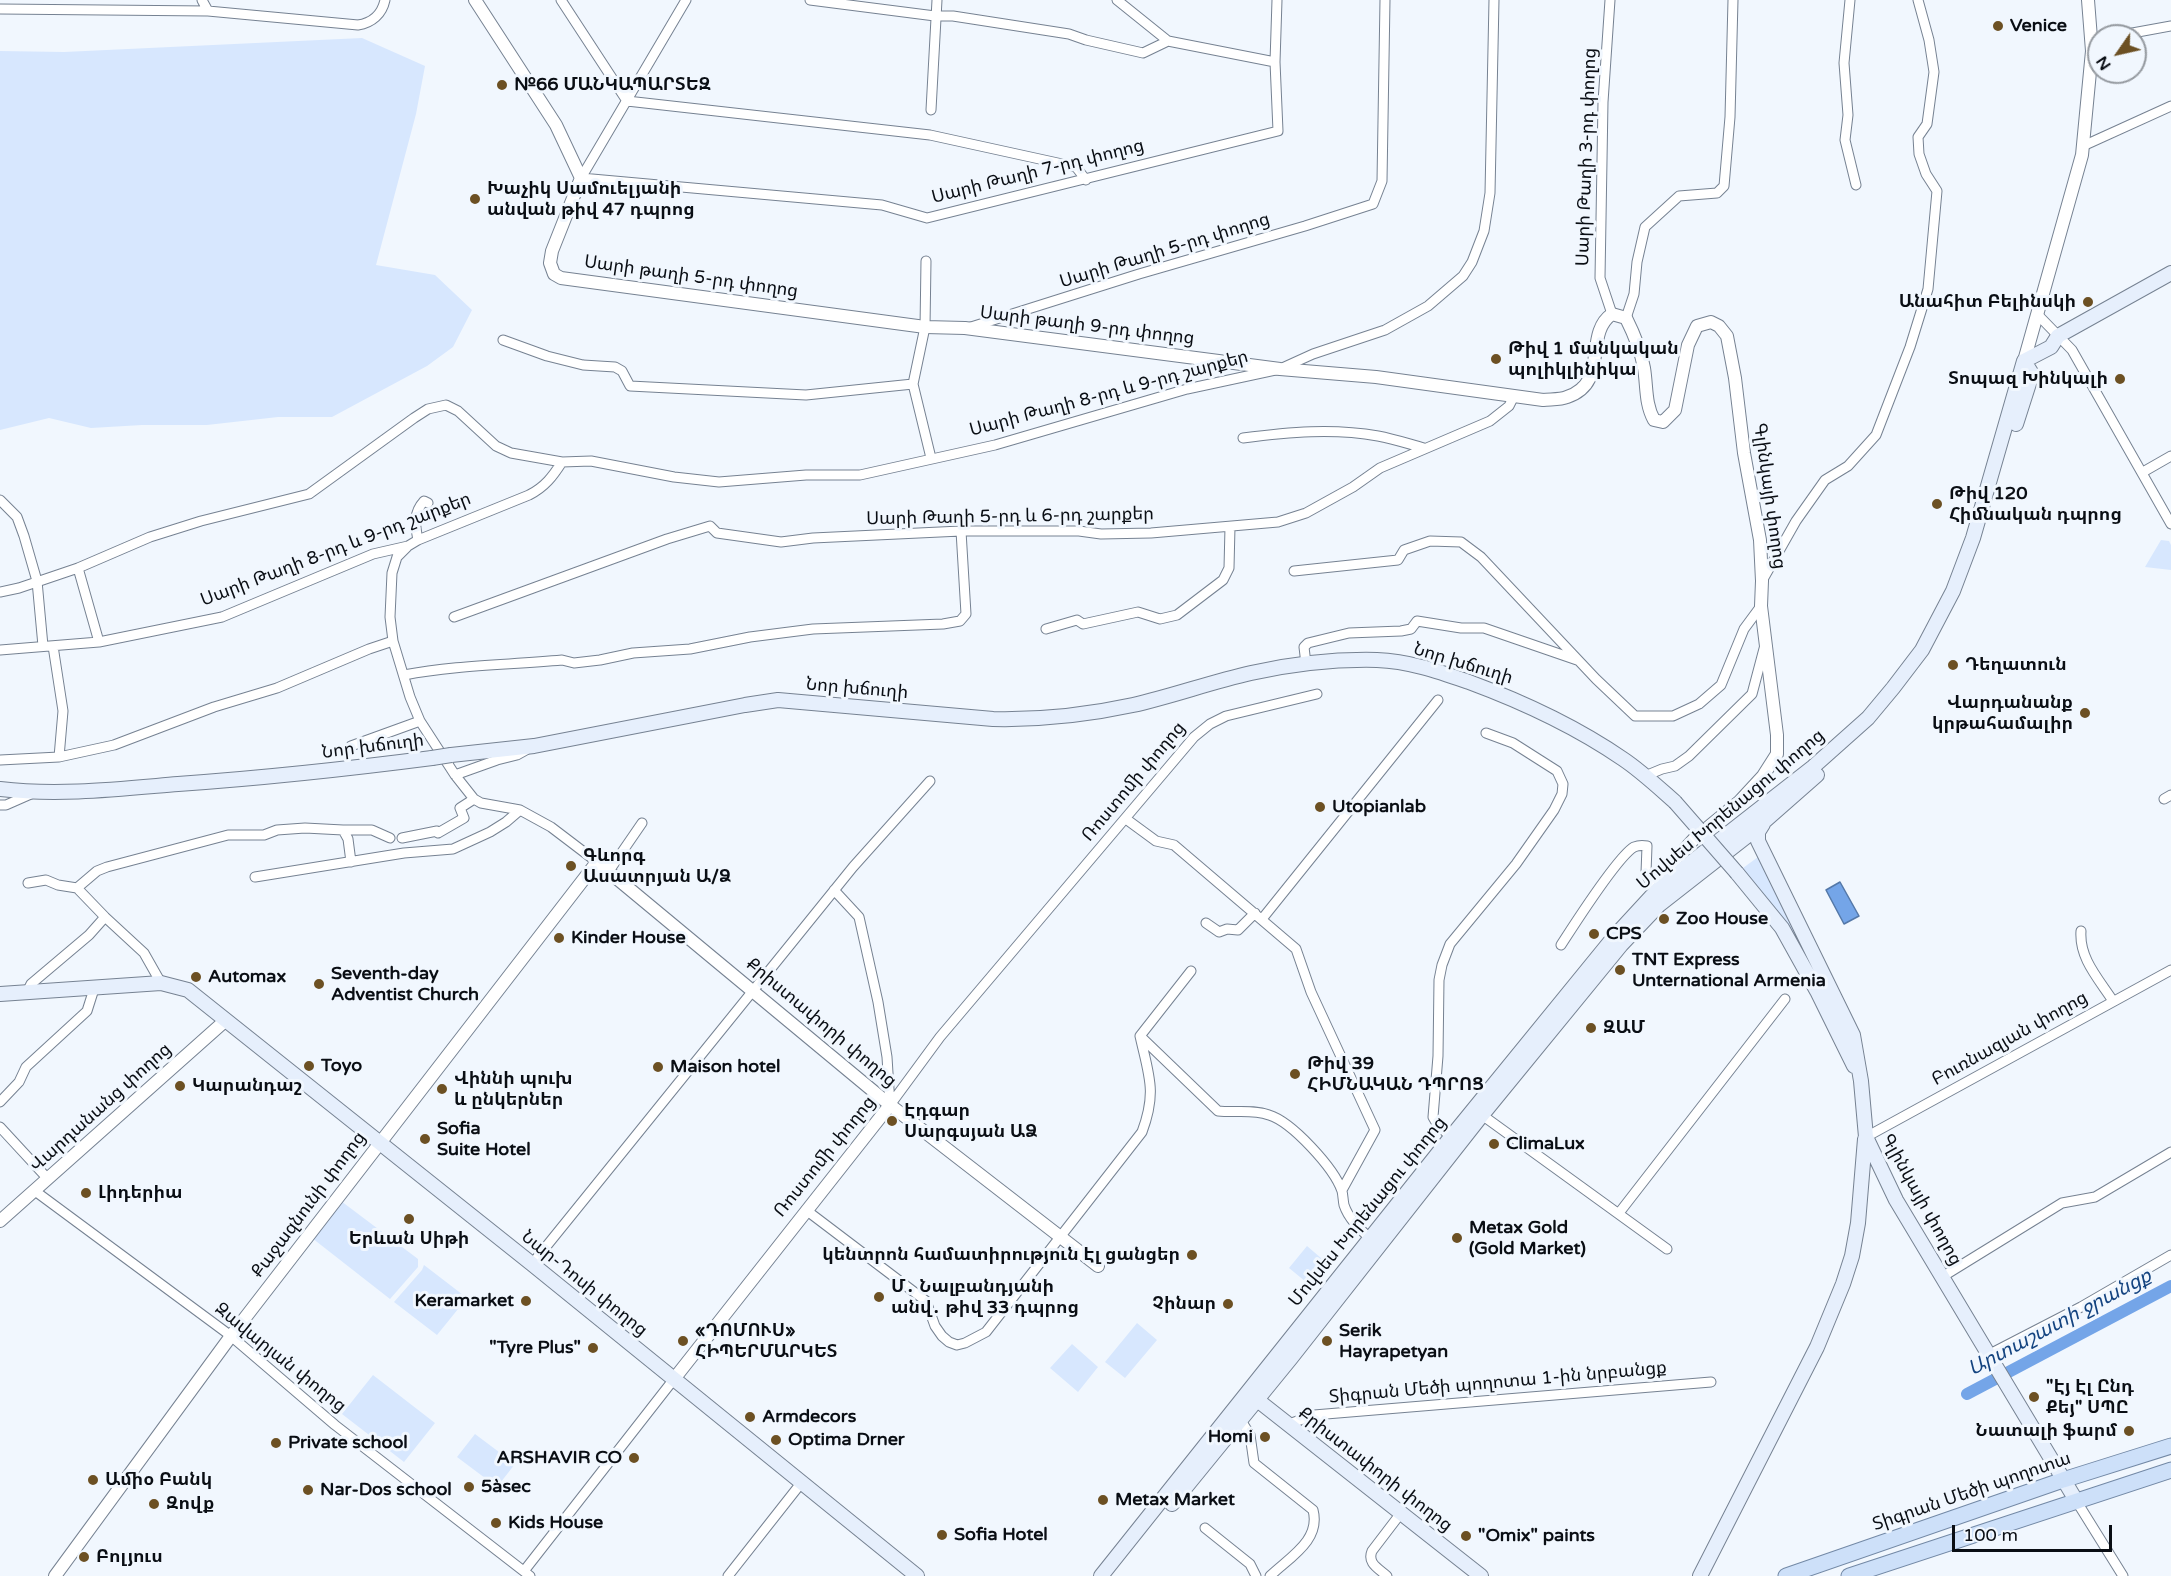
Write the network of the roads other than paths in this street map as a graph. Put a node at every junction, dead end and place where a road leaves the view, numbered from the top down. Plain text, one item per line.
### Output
1 (202, 0) edge
2 (385, 0) edge
3 (475, 0) edge
4 (561, 0) edge
5 (686, 0) edge
6 (810, 0) edge
7 (937, 0) edge
8 (1117, 0) edge
9 (1277, 0) edge
10 (1385, 0) edge
11 (1494, 0) edge
12 (1610, 0) edge
13 (1733, 0) edge
14 (1850, 0) edge
15 (1918, 0) edge
16 (2088, 0) edge
17 (0, 9) edge
18 (208, 11) junction
19 (935, 16) junction
20 (2093, 24) edge
21 (2171, 26) edge
22 (2147, 30) edge
23 (1168, 41) junction
24 (1275, 62) junction
25 (2091, 84) edge
26 (627, 101) junction
27 (2171, 106) edge
28 (931, 110) dead end
29 (2083, 146) junction
30 (581, 178) junction
31 (1086, 180) junction
32 (1856, 185) dead end
33 (926, 261) dead end
34 (2171, 273) edge
35 (1612, 314) junction
36 (2037, 314) junction
37 (1626, 318) junction
38 (926, 327) junction
39 (965, 328) junction
40 (2058, 336) junction
41 (503, 340) dead end
42 (2024, 361) junction
43 (1280, 369) junction
44 (912, 384) junction
45 (1514, 396) junction
46 (1243, 438) dead end
47 (1424, 448) junction
48 (2171, 456) edge
49 (931, 458) junction
50 (562, 462) junction
51 (2143, 472) junction
52 (0, 500) edge
53 (428, 503) dead end
54 (2171, 524) edge
55 (1230, 527) junction
56 (961, 531) junction
57 (418, 540) junction
58 (408, 546) junction
59 (78, 568) junction
60 (1294, 571) dead end
61 (37, 581) junction
62 (1762, 581) junction
63 (0, 592) edge
64 (1761, 606) junction
65 (454, 617) dead end
66 (1046, 629) dead end
67 (393, 641) junction
68 (99, 642) junction
69 (1765, 643) junction
70 (43, 646) junction
71 (53, 646) junction
72 (0, 650) edge
73 (1579, 661) junction
74 (1306, 664) junction
75 (404, 675) junction
76 (1317, 694) dead end
77 (1438, 700) dead end
78 (420, 721) junction
79 (1486, 733) dead end
80 (351, 746) dead end
81 (534, 746) junction
82 (59, 757) junction
83 (0, 760) edge
84 (455, 775) junction
85 (1645, 776) junction
86 (930, 782) dead end
87 (0, 789) edge
88 (34, 793) junction
89 (474, 799) junction
90 (1739, 802) junction
91 (0, 805) edge
92 (520, 810) junction
93 (1126, 819) junction
94 (1768, 819) junction
95 (642, 823) dead end
96 (1748, 827) junction
97 (343, 830) junction
98 (390, 838) dead end
99 (402, 838) dead end
100 (351, 862) junction
101 (597, 862) junction
102 (609, 871) junction
103 (255, 877) dead end
104 (28, 883) dead end
105 (1661, 886) junction
106 (77, 888) junction
107 (834, 890) junction
108 (1258, 916) junction
109 (105, 917) junction
110 (1206, 923) dead end
111 (2081, 931) dead end
112 (1561, 945) dead end
113 (2171, 970) edge
114 (1191, 971) dead end
115 (161, 983) junction
116 (94, 989) junction
117 (754, 991) junction
118 (27, 992) junction
119 (0, 994) edge
120 (1785, 999) dead end
121 (2113, 1000) junction
122 (226, 1020) junction
123 (1140, 1036) junction
124 (1862, 1081) junction
125 (0, 1102) edge
126 (890, 1105) junction
127 (1482, 1115) junction
128 (0, 1127) edge
129 (1866, 1137) junction
130 (1455, 1141) junction
131 (379, 1143) junction
132 (2171, 1152) edge
133 (48, 1179) junction
134 (1342, 1190) junction
135 (35, 1191) junction
136 (806, 1210) junction
137 (1619, 1213) junction
138 (0, 1221) edge
139 (1062, 1238) junction
140 (1375, 1242) junction
141 (1667, 1249) dead end
142 (2171, 1255) edge
143 (531, 1264) junction
144 (1098, 1266) dead end
145 (1942, 1276) junction
146 (231, 1336) junction
147 (1990, 1358) junction
148 (674, 1379) junction
149 (1711, 1382) dead end
150 (1251, 1396) junction
151 (1240, 1419) junction
152 (1289, 1424) junction
153 (2171, 1446) edge
154 (2171, 1470) edge
155 (2063, 1480) junction
156 (802, 1482) junction
157 (2076, 1502) junction
158 (1401, 1513) junction
159 (1205, 1528) dead end
160 (527, 1574) edge
161 (1104, 1575) edge
162 (55, 1576) edge
163 (728, 1576) edge
164 (917, 1576) edge
165 (1256, 1576) edge
166 (1270, 1576) edge
167 (1387, 1576) edge
168 (1481, 1576) edge
169 (1700, 1576) edge
170 (1786, 1576) edge
171 (1849, 1576) edge
172 (2123, 1576) edge

1 - 18 street
2 - 18 street
3 - 30 street
4 - 26 street
5 - 26 street
6 - 19 street
7 - 19 street
8 - 23 street
9 - 24 street
10 - 39 street, Սարի Թաղի 5-րդ փողոց
11 - 43 street
12 - 35 street, Սարի Թաղի 3-րդ փողոց
13 - 37 street
14 - 32 street
15 - 62 street
16 - 20 street, Մովսես Խորենացու փողոց
17 - 18 street
19 - 23 street
19 - 28 street
21 - 22 street
23 - 24 street
24 - 31 street, Սարի Թաղի 7-րդ փողոց
25 - 29 street, Մովսես Խորենացու փողոց
26 - 30 street
26 - 31 street
27 - 29 street
29 - 36 street, Մովսես Խորենացու փողոց
30 - 31 street, Սարի Թաղի 7-րդ փողոց
30 - 38 street, Սարի թաղի 5-րդ փողոց
33 - 38 street
34 - 40 main road
35 - 37 street
35 - 45 street, Սարի Թաղի 8-րդ և 9-րդ շարքեր
36 - 40 street
36 - 42 street, Մովսես Խորենացու փողոց
37 - 62 street, Գլինկայի փողոց
38 - 39 street, Սարի թաղի 9-րդ փողոց
38 - 44 street
39 - 43 street, Սարի թաղի 9-րդ փողոց
40 - 42 main road
40 - 51 street
41 - 44 street
42 - 94 main road, Մովսես Խորենացու փողոց
42 - 96 main road, Մովսես Խորենացու փողոց
43 - 45 street, Սարի Թաղի 8-րդ և 9-րդ շարքեր
43 - 49 street, Սարի Թաղի 8-րդ և 9-րդ շարքեր
44 - 49 street
45 - 47 street, Սարի Թաղի 5-րդ և 6-րդ շարքեր
46 - 47 street
47 - 55 street, Սարի Թաղի 5-րդ և 6-րդ շարքեր
48 - 51 street
49 - 50 street, Սարի Թաղի 8-րդ և 9-րդ շարքեր
50 - 57 street, Սարի Թաղի 8-րդ և 9-րդ շարքեր
50 - 59 street, Սարի Թաղի 8-րդ և 9-րդ շարքեր
51 - 54 street
52 - 61 street
53 - 57 street
55 - 56 street, Սարի Թաղի 5-րդ և 6-րդ շարքեր
55 - 66 street
56 - 65 street, Սարի Թաղի 5-րդ և 6-րդ շարքեր
56 - 75 street
57 - 58 street, Սարի Թաղի 8-րդ և 9-րդ շարքեր
58 - 67 street
58 - 68 street, Սարի Թաղի 8-րդ և 9-րդ շարքեր
59 - 61 street, Սարի Թաղի 8-րդ և 9-րդ շարքեր
59 - 68 street
60 - 73 street
61 - 63 street, Սարի Թաղի 8-րդ և 9-րդ շարքեր
61 - 70 street
62 - 64 street, Գլինկայի փողոց
64 - 69 street, Գլինկայի փողոց
64 - 73 street
67 - 75 street
67 - 82 street
68 - 71 street, Սարի Թաղի 8-րդ և 9-րդ շարքեր
69 - 85 street
69 - 90 street, Գլինկայի փողոց
70 - 71 street, Սարի Թաղի 8-րդ և 9-րդ շարքեր
70 - 72 street, Սարի Թաղի 8-րդ և 9-րդ շարքեր
71 - 82 street
73 - 74 street
74 - 81 main road, Նոր խճուղի
74 - 85 main road, Նոր խճուղի
75 - 78 street
76 - 93 street, Ռոստոմի փողոց
77 - 108 street
78 - 80 street
78 - 84 street
79 - 130 street
81 - 84 street
81 - 88 main road, Նոր խճուղի, bridge
82 - 83 street
84 - 89 street
85 - 124 main road, Նոր խճուղի, bridge
86 - 107 street
87 - 88 main road, Նոր խճուղի
88 - 91 street
89 - 92 street, Քրիստափորի փողոց
89 - 99 street
90 - 96 street
90 - 105 street, Գլինկայի փողոց
92 - 100 street
92 - 101 street, Քրիստափորի փողոց
93 - 108 street
93 - 126 street, Ռոստոմի փողոց
94 - 96 main road, Մովսես Խորենացու փողոց
94 - 124 main road, Գլինկայի փողոց
95 - 102 street
96 - 105 main road, Մովսես Խորենացու փողոց
96 - 127 main road, Մովսես Խորենացու փողոց
97 - 98 street
97 - 100 street
97 - 106 street
100 - 103 street
101 - 102 street, Քրիստափորի փողոց
101 - 131 street, Քաջազնունի փողոց
102 - 117 street, Քրիստափորի փողոց
104 - 106 street
105 - 112 street
105 - 130 main road, Մովսես Խորենացու փողոց
106 - 109 street
107 - 117 street
107 - 126 street
108 - 110 street
108 - 134 street
109 - 115 street
109 - 118 street
111 - 121 street
113 - 121 street, Բուռնազյան փողոց
114 - 123 street
115 - 116 main road
115 - 122 main road, Նար-Դոսի փողոց
116 - 118 main road
116 - 125 street
117 - 126 street, Քրիստափորի փողոց
117 - 143 street
118 - 119 main road
120 - 137 street
121 - 129 street, Բուռնազյան փողոց
122 - 131 main road, Նար-Դոսի փողոց
122 - 133 street, Վարդանանց փողոց
123 - 134 street
123 - 139 street
124 - 129 main road, Գլինկայի փողոց
126 - 136 street, Ռոստոմի փողոց
126 - 139 street, Քրիստափորի փողոց
127 - 130 main road, Մովսես Խորենացու փողոց
127 - 137 street
128 - 133 street
129 - 145 main road, Գլինկայի փողոց
129 - 169 main road
130 - 140 main road, Մովսես Խորենացու փողոց
131 - 143 main road, Նար-Դոսի փողոց
131 - 146 street, Քաջազնունի փողոց
132 - 145 street
133 - 135 street, Վարդանանց փողոց
134 - 140 street
135 - 138 street, Վարդանանց փողոց
135 - 146 street, Զավարյան փողոց
136 - 139 street
136 - 148 street, Ռոստոմի փողոց
137 - 141 street
139 - 144 street, Քրիստափորի փողոց
140 - 150 main road, Մովսես Խորենացու փողոց
142 - 147 street
143 - 148 main road, Նար-Դոսի փողոց
145 - 147 main road, Գլինկայի փողոց
146 - 160 street, Զավարյան փողոց
146 - 162 street, Քաջազնունի փողոց
147 - 155 main road, Գլինկայի փողոց
148 - 156 main road, Նար-Դոսի փողոց
148 - 160 street, Ռոստոմի փողոց
149 - 152 street, Տիգրան Մեծի պողոտա 1-ին նրբանցք
150 - 151 main road, Մովսես Խորենացու փողոց
150 - 152 main road, Քրիստափորի փողոց
150 - 161 main road, Մովսես Խորենացու փողոց
151 - 161 main road, Մովսես Խորենացու փողոց
151 - 166 street
152 - 158 main road, Քրիստափորի փողոց
153 - 155 main road, Տիգրան Մեծի պողոտա
154 - 157 main road
155 - 157 main road, Գլինկայի փողոց
155 - 170 main road, Տիգրան Մեծի պողոտա
156 - 163 street
156 - 164 main road, Նար-Դոսի փողոց
157 - 171 main road
157 - 172 street, Գլինկայի փողոց
158 - 167 street
158 - 168 main road, Քրիստափորի փողոց
159 - 165 street

